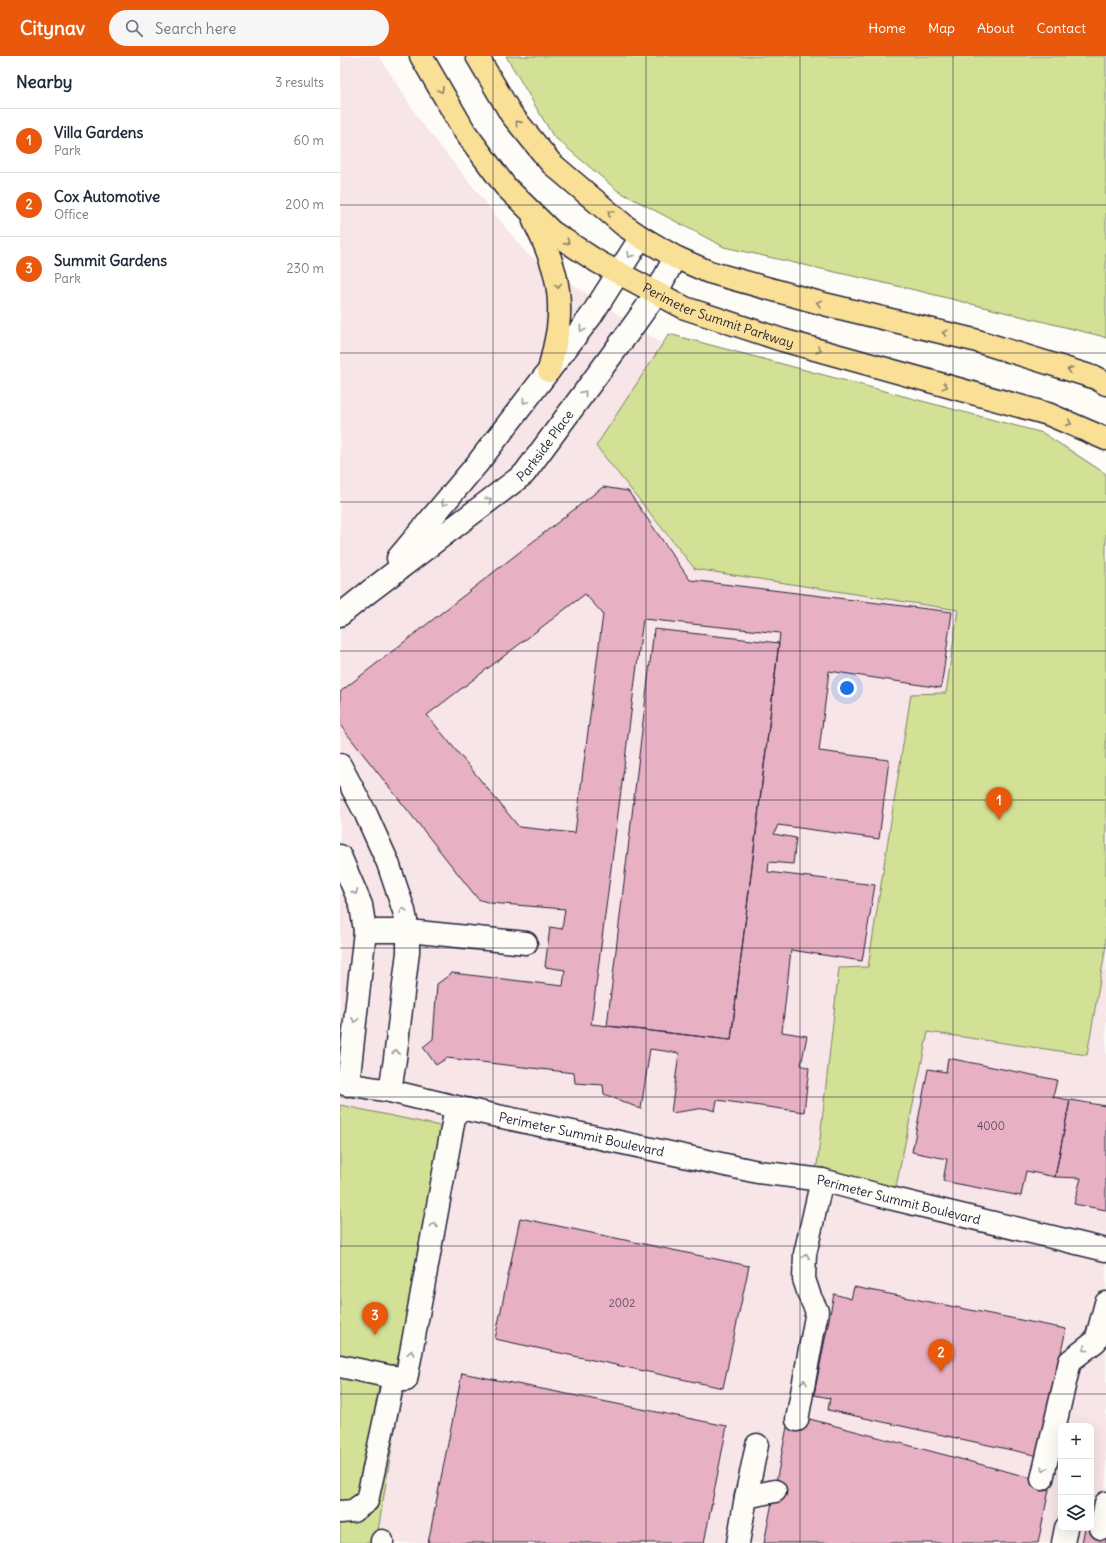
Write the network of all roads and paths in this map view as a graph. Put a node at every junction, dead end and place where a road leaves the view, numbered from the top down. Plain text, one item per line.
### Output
1 (422, 56) edge
2 (477, 56) edge
3 (530, 211) junction
4 (641, 238) junction
5 (675, 257) junction
6 (619, 273) junction
7 (656, 294) junction
8 (550, 371) junction
9 (1106, 384) edge
10 (1106, 439) edge
11 (370, 591) junction
12 (340, 615) edge
13 (340, 765) edge
14 (340, 856) edge
15 (365, 931) junction
16 (408, 932) junction
17 (526, 943) dead end
18 (344, 1084) edge
19 (390, 1091) junction
20 (456, 1107) junction
21 (822, 1180) junction
22 (1106, 1250) edge
23 (1106, 1303) edge
24 (340, 1366) edge
25 (394, 1377) junction
26 (797, 1420) dead end
27 (757, 1445) dead end
28 (1042, 1479) dead end
29 (775, 1491) dead end
30 (746, 1497) junction
31 (1106, 1503) edge
32 (340, 1512) edge
33 (1101, 1528) dead end
34 (1065, 1531) edge
35 (738, 1543) edge
36 (1062, 1543) edge

1 -> 3 main road, Perimeter Summit Parkway
4 -> 2 main road
3 -> 6 main road, Perimeter Summit Parkway
3 -> 8 main road
4 - 5 main road
4 -> 6 street, Parkside Place
5 - 7 street, Parkside Place
9 -> 5 main road
6 - 7 main road, Perimeter Summit Parkway
6 -> 8 street, Parkside Place
7 -> 10 main road, Perimeter Summit Parkway
11 -> 7 street, Parkside Place
8 -> 11 street, Parkside Place
11 - 12 street, Parkside Place
16 -> 13 street
14 -> 15 street
15 - 16 street
15 -> 18 street
16 - 17 street
19 -> 16 street
18 - 19 street, Perimeter Summit Boulevard
19 - 20 street, Perimeter Summit Boulevard
20 - 21 street, Perimeter Summit Boulevard
25 -> 20 street
21 - 22 street, Perimeter Summit Boulevard
26 -> 21 street
23 -> 28 street
24 - 25 street
25 - 32 street
27 - 30 street
29 - 30 street
30 - 35 street
31 - 33 street
34 - 36 street

